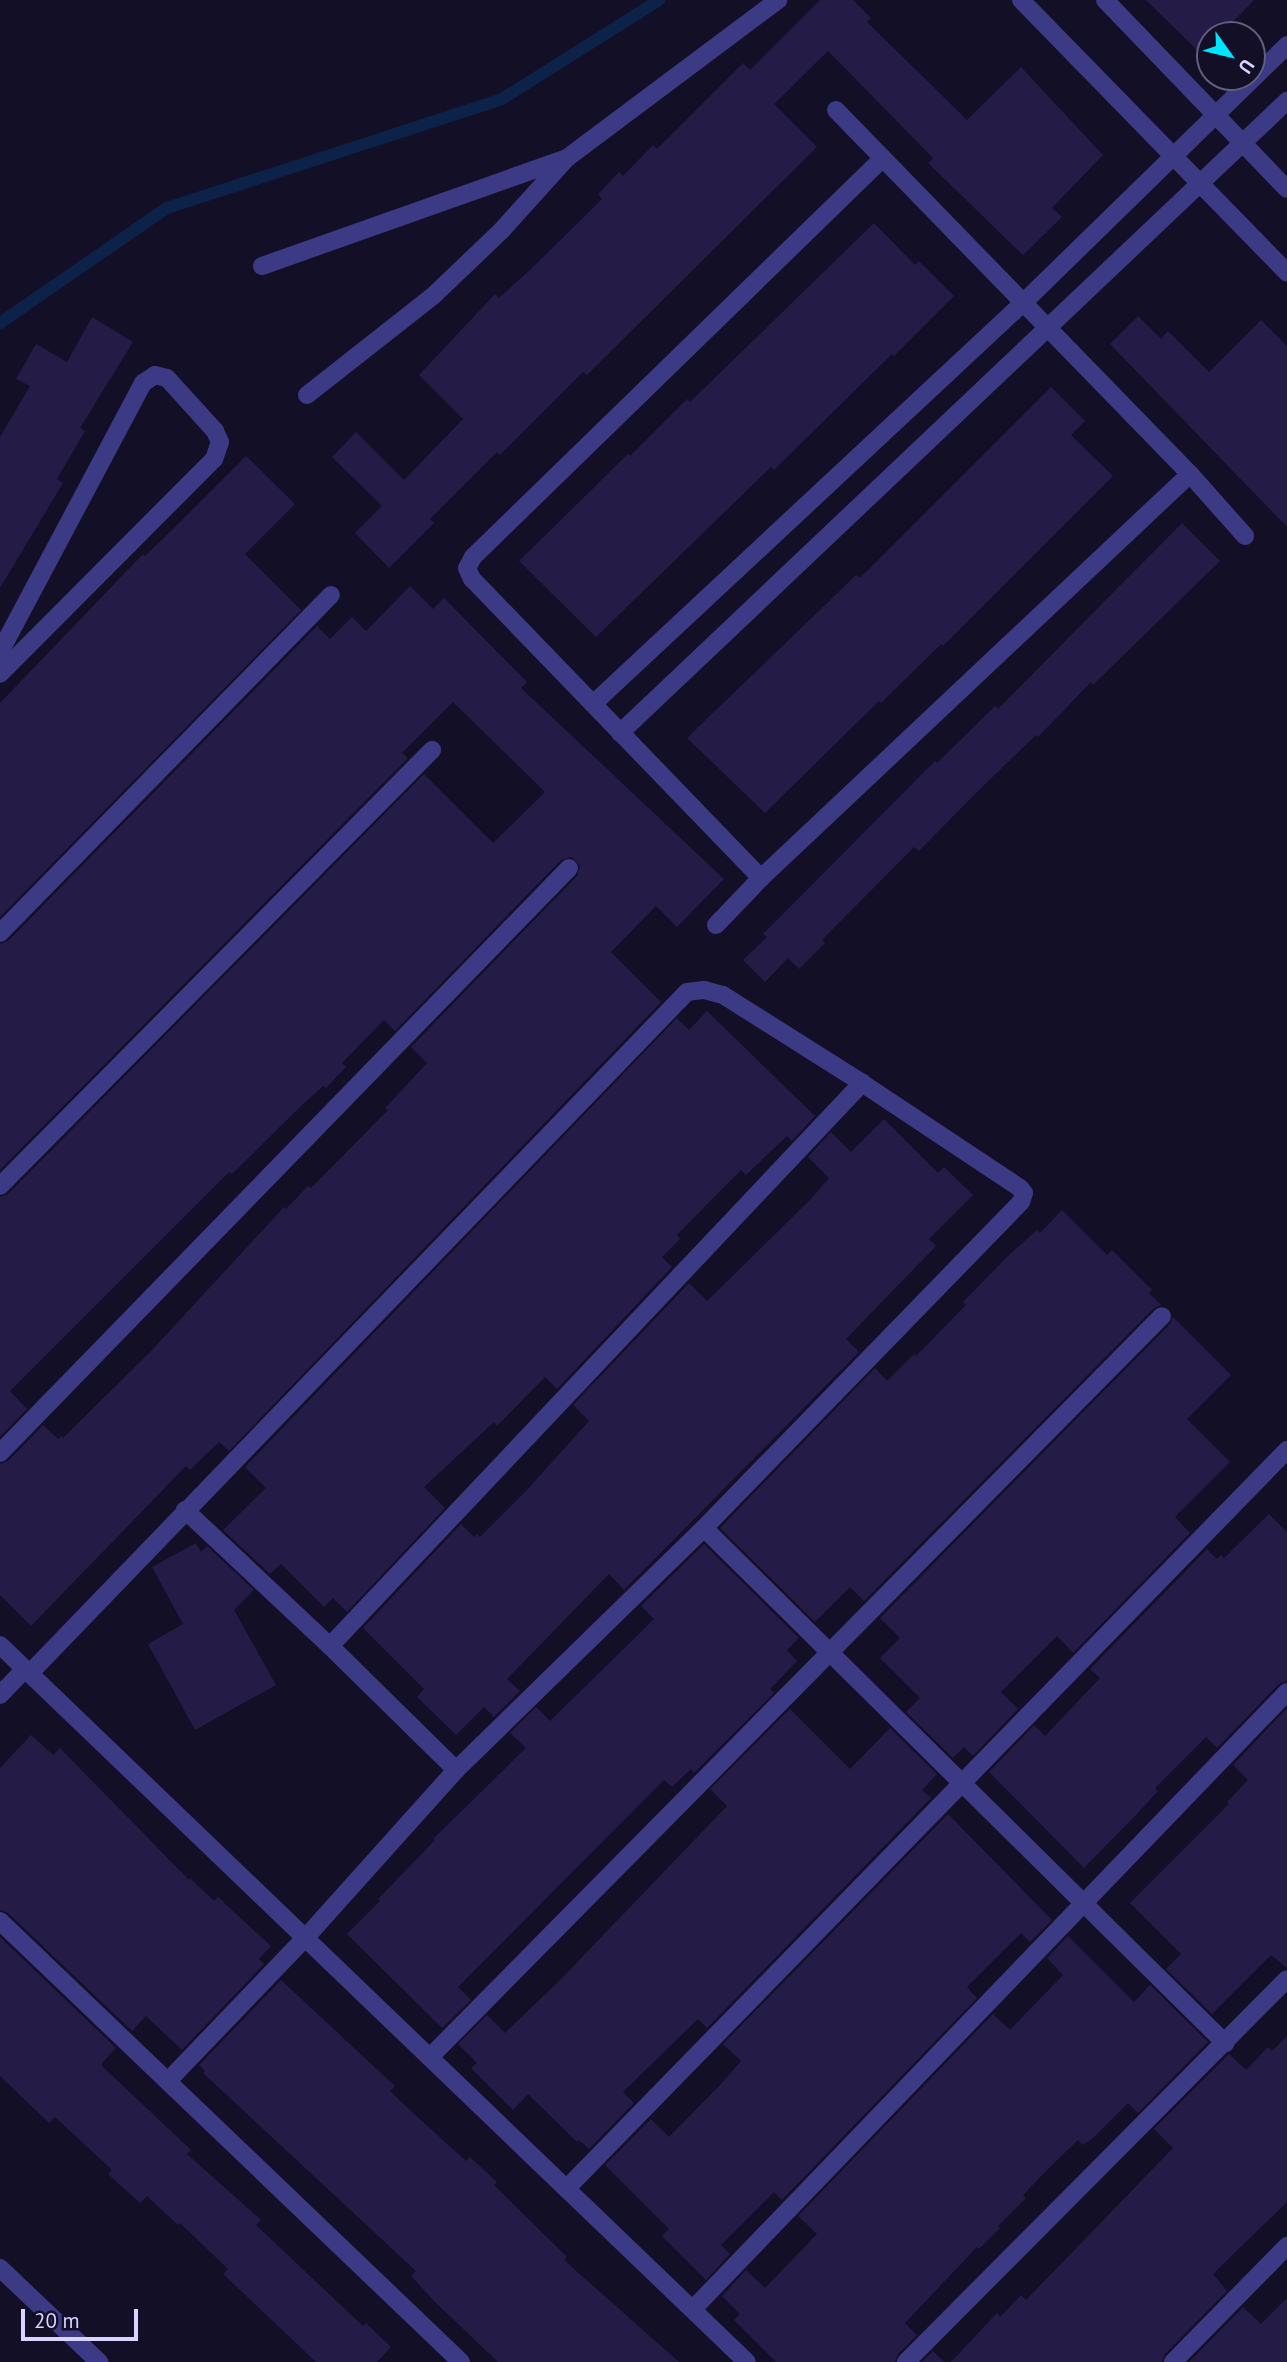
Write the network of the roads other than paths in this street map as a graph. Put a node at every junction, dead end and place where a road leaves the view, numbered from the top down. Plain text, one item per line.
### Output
1 (778, 0) edge
2 (1021, 0) edge
3 (1105, 0) edge
4 (1287, 45) edge
5 (1287, 100) edge
6 (836, 110) dead end
7 (1214, 114) junction
8 (1243, 143) junction
9 (568, 158) junction
10 (883, 158) junction
11 (1172, 158) junction
12 (1201, 184) junction
13 (1287, 189) edge
14 (262, 266) dead end
15 (1287, 273) edge
16 (1024, 302) junction
17 (1050, 329) junction
18 (307, 395) dead end
19 (1190, 474) junction
20 (1245, 536) dead end
21 (331, 595) dead end
22 (0, 652) edge
23 (0, 674) edge
24 (593, 704) junction
25 (620, 733) junction
26 (432, 750) dead end
27 (569, 868) dead end
28 (761, 878) junction
29 (716, 926) dead end
30 (0, 933) edge
31 (862, 1083) junction
32 (0, 1186) edge
33 (1162, 1316) dead end
34 (1287, 1450) edge
35 (0, 1453) edge
36 (185, 1510) junction
37 (704, 1528) junction
38 (0, 1645) edge
39 (330, 1646) junction
40 (830, 1652) junction
41 (27, 1671) junction
42 (1287, 1692) edge
43 (0, 1695) edge
44 (456, 1770) junction
45 (964, 1781) junction
46 (1083, 1903) junction
47 (0, 1921) edge
48 (306, 1937) junction
49 (1287, 1979) edge
50 (1225, 2043) junction
51 (431, 2056) junction
52 (168, 2081) junction
53 (568, 2187) junction
54 (1287, 2246) edge
55 (0, 2269) edge
56 (694, 2308) junction
57 (99, 2362) edge
58 (461, 2362) edge
59 (747, 2362) edge
60 (906, 2362) edge
61 (1173, 2362) edge

1 - 9 street
2 - 11 street
3 - 7 street
4 - 7 street
5 - 8 street
6 - 10 street
7 - 8 street
7 - 11 street
8 - 12 street
8 - 13 street
9 - 14 street
9 - 18 street
10 - 16 street
10 - 24 street
11 - 12 street
11 - 16 street
12 - 15 street
12 - 17 street
16 - 17 street
16 - 24 street
17 - 19 street
17 - 25 street
19 - 20 street
19 - 28 street
21 - 30 street
22 - 23 street
24 - 25 street
25 - 28 street
26 - 32 street
27 - 35 street
28 - 29 street
31 - 36 street
31 - 37 street
31 - 39 street
33 - 40 street
34 - 45 street
36 - 39 street
36 - 41 street
37 - 40 street
37 - 44 street
38 - 41 street
39 - 44 street
40 - 45 street
40 - 51 street
41 - 43 street
41 - 48 street
42 - 46 street
44 - 48 street
45 - 46 street
45 - 53 street
46 - 50 street
46 - 56 street
47 - 52 street
48 - 51 street
48 - 52 street
49 - 50 street
50 - 60 street
51 - 53 street
52 - 58 street
53 - 56 street
54 - 61 street
55 - 57 street
56 - 59 street

